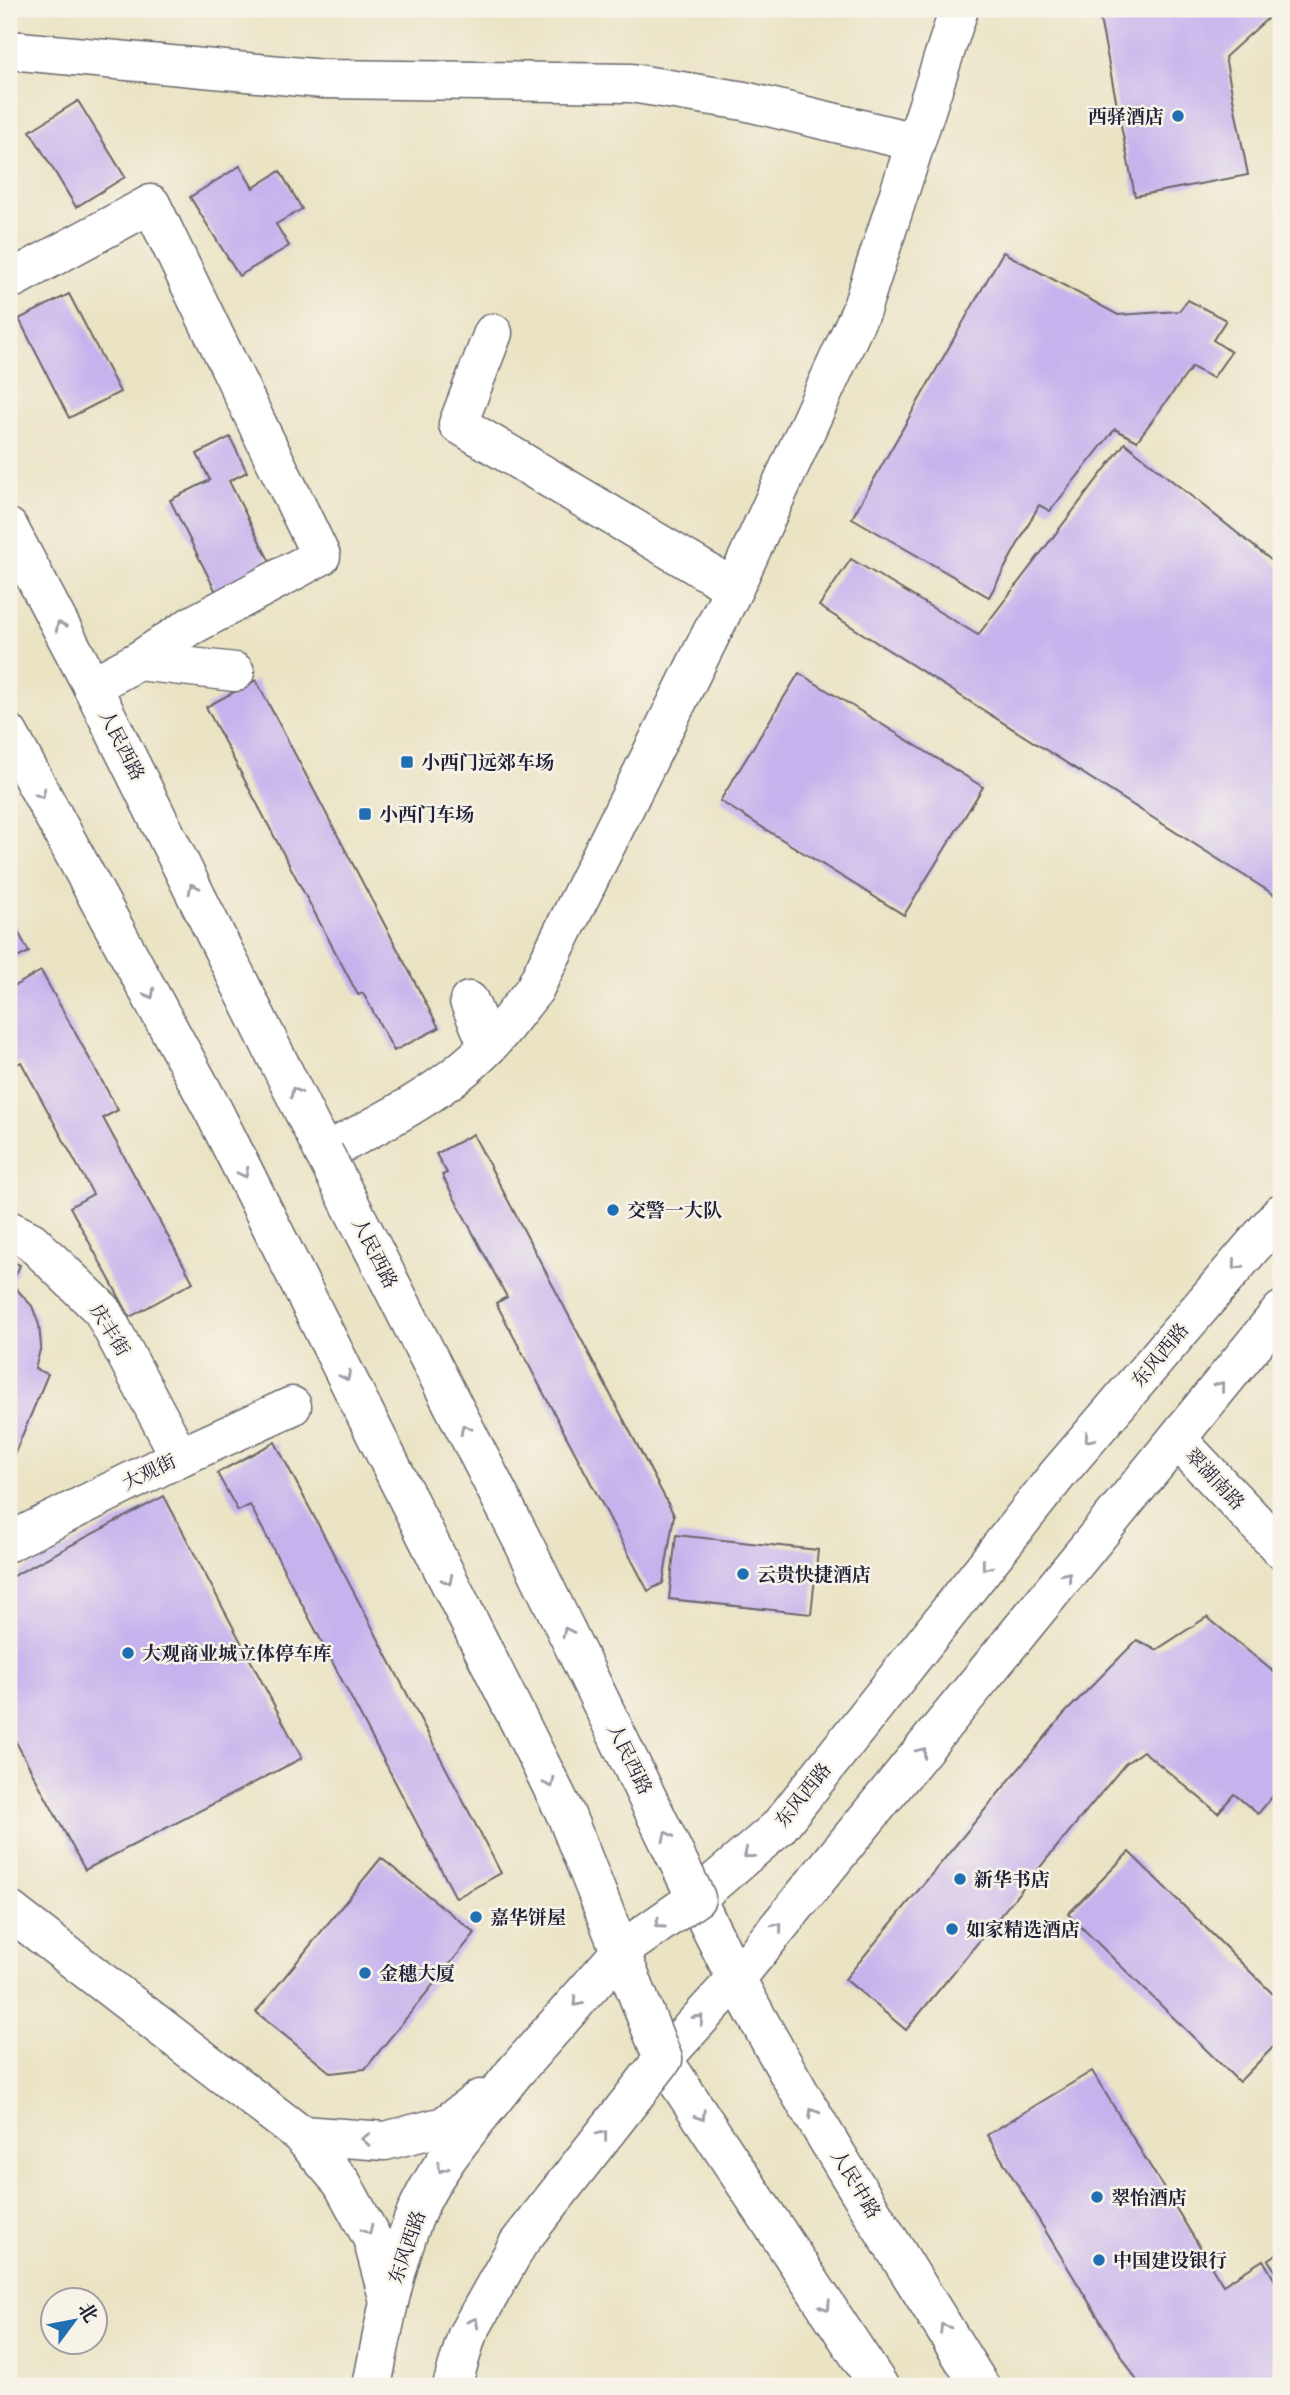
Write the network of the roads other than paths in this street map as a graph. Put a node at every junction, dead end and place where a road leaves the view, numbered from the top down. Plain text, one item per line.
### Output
1 (959, 9) edge
2 (9, 50) edge
3 (915, 142) junction
4 (13, 278) dead end
5 (493, 333) dead end
6 (9, 528) edge
7 (734, 588) junction
8 (138, 662) junction
9 (235, 671) dead end
10 (92, 686) junction
11 (9, 734) edge
12 (469, 1001) dead end
13 (488, 1045) junction
14 (324, 1153) junction
15 (1281, 1213) edge
16 (9, 1230) edge
17 (1281, 1311) edge
18 (292, 1406) dead end
19 (1177, 1439) junction
20 (180, 1457) junction
21 (9, 1542) edge
22 (1281, 1549) edge
23 (696, 1898) junction
24 (9, 1910) edge
25 (622, 1950) junction
26 (735, 1980) junction
27 (663, 2059) junction
28 (513, 2074) junction
29 (301, 2135) junction
30 (388, 2301) junction
31 (372, 2386) edge
32 (452, 2386) edge
33 (879, 2386) edge
34 (980, 2386) edge

1 - 3 main road
2 - 3 main road
3 - 7 main road
4 - 8 main road
5 - 7 main road
10 -> 6 main road, 人民西路
7 - 13 main road
8 - 9 main road
8 - 10 main road
14 -> 10 main road, 人民西路
11 -> 25 main road, bridge
12 - 13 main road
13 - 14 main road
23 -> 14 main road, 人民西路, bridge
15 -> 23 main road, 东风西路
16 - 20 main road, 庆丰街
19 -> 17 main road
18 - 20 main road, 大观街
19 - 22 main road, 翠湖南路
26 -> 19 main road
20 - 21 main road, 大观街
23 -> 25 main road, 东风西路, bridge
23 - 26 main road, 人民西路
24 - 29 main road
25 - 27 main road, bridge
25 -> 28 main road, 东风西路, bridge
27 -> 26 main road
34 -> 26 main road, 人民中路
32 -> 27 main road, bridge
27 -> 33 main road
28 -> 29 main road
28 -> 30 main road, 东风西路
29 -> 30 main road
30 - 31 main road, 东风西路

